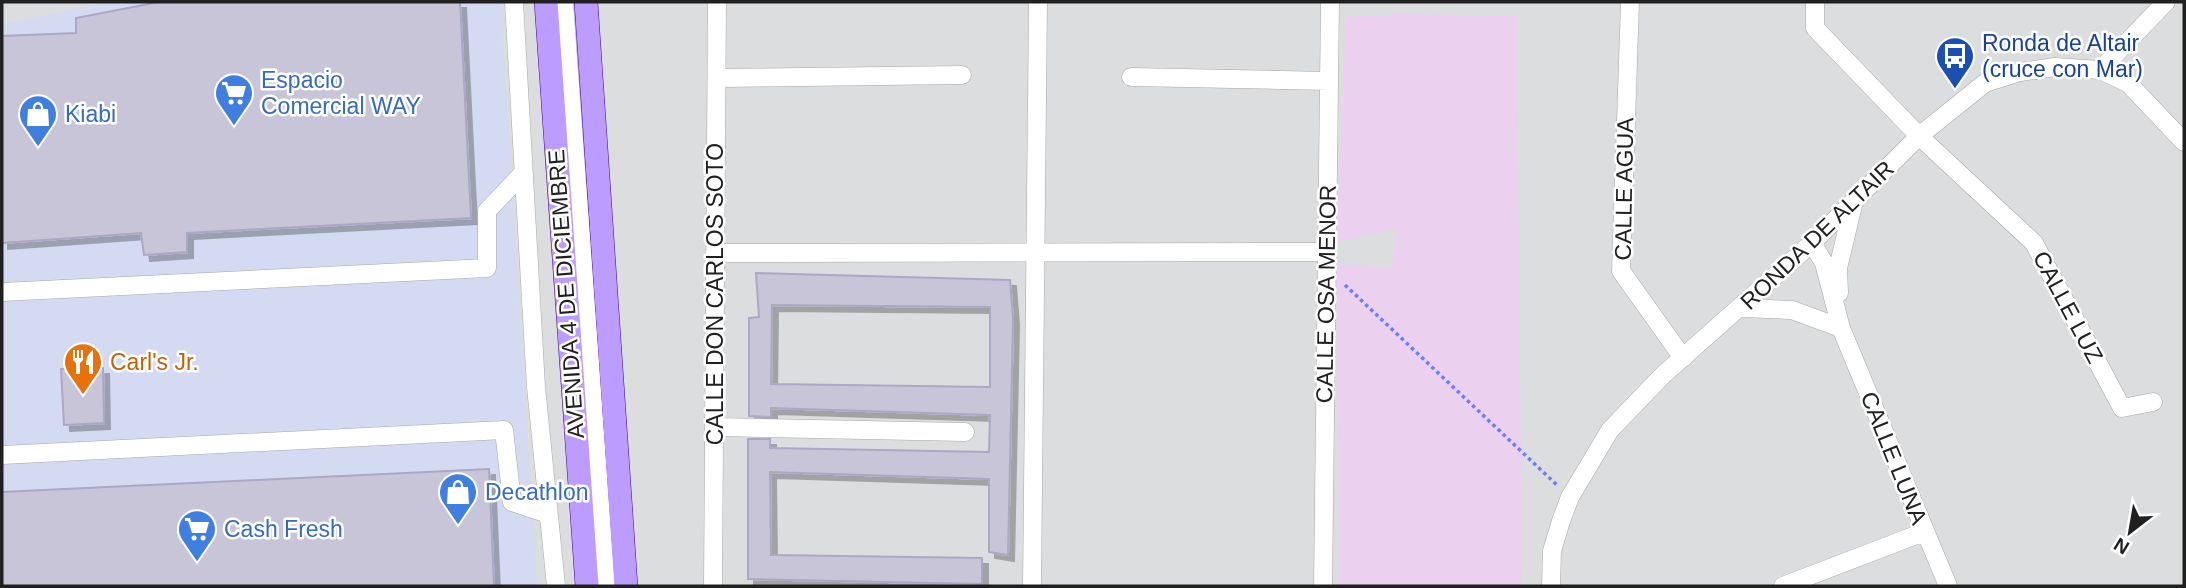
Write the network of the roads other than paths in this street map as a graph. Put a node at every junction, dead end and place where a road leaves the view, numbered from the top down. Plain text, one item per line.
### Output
1 (514, 2) edge
2 (546, 2) edge
3 (564, 2) edge
4 (572, 2) edge
5 (586, 2) edge
6 (717, 2) edge
7 (1038, 2) edge
8 (1330, 2) edge
9 (1630, 2) edge
10 (1815, 2) edge
11 (2166, 2) edge
12 (2100, 70) junction
13 (962, 75) dead end
14 (1131, 77) dead end
15 (717, 78) junction
16 (1329, 80) junction
17 (1919, 136) junction
18 (2184, 142) edge
19 (523, 173) junction
20 (1854, 201) junction
21 (1812, 243) junction
22 (715, 253) junction
23 (1035, 254) junction
24 (1327, 260) junction
25 (2, 292) edge
26 (1742, 308) junction
27 (1841, 328) junction
28 (1683, 358) junction
29 (2153, 402) dead end
30 (714, 427) junction
31 (965, 432) dead end
32 (2, 455) edge
33 (548, 514) junction
34 (1924, 533) junction
35 (556, 586) edge
36 (587, 586) edge
37 (606, 586) edge
38 (614, 586) edge
39 (626, 586) edge
40 (713, 586) edge
41 (1032, 586) edge
42 (1323, 586) edge
43 (1551, 586) edge
44 (1783, 586) edge
45 (1948, 586) edge

1 - 19 street
2 - 36 main road, AVENIDA 4 DE DICIEMBRE
3 - 37 street
4 - 38 street
5 - 39 main road, AVENIDA 4 DE DICIEMBRE
6 - 15 street, CALLE DON CARLOS SOTO
7 - 23 street
8 - 16 street, CALLE OSA MENOR
9 - 28 street, CALLE AGUA
10 - 17 street
11 - 12 street
12 - 17 street, RONDA DE ALTAIR
12 - 18 street, RONDA DE ALTAIR
13 - 15 street
14 - 16 street
15 - 22 street, CALLE DON CARLOS SOTO
16 - 24 street, CALLE OSA MENOR
17 - 20 street, RONDA DE ALTAIR
17 - 29 street, CALLE LUZ
19 - 25 street
19 - 33 street
20 - 21 street, RONDA DE ALTAIR
20 - 27 street, CALLE LUNA
21 - 26 street, RONDA DE ALTAIR
21 - 27 street, CALLE LUNA
22 - 23 street
22 - 30 street, CALLE DON CARLOS SOTO
23 - 24 street
23 - 41 street
24 - 42 street, CALLE OSA MENOR
26 - 27 street
26 - 28 street, RONDA DE ALTAIR
27 - 34 street, CALLE LUNA
28 - 43 street, RONDA DE ALTAIR
30 - 31 street
30 - 40 street, CALLE DON CARLOS SOTO
32 - 33 street
33 - 35 street
34 - 44 street
34 - 45 street, CALLE LUNA

